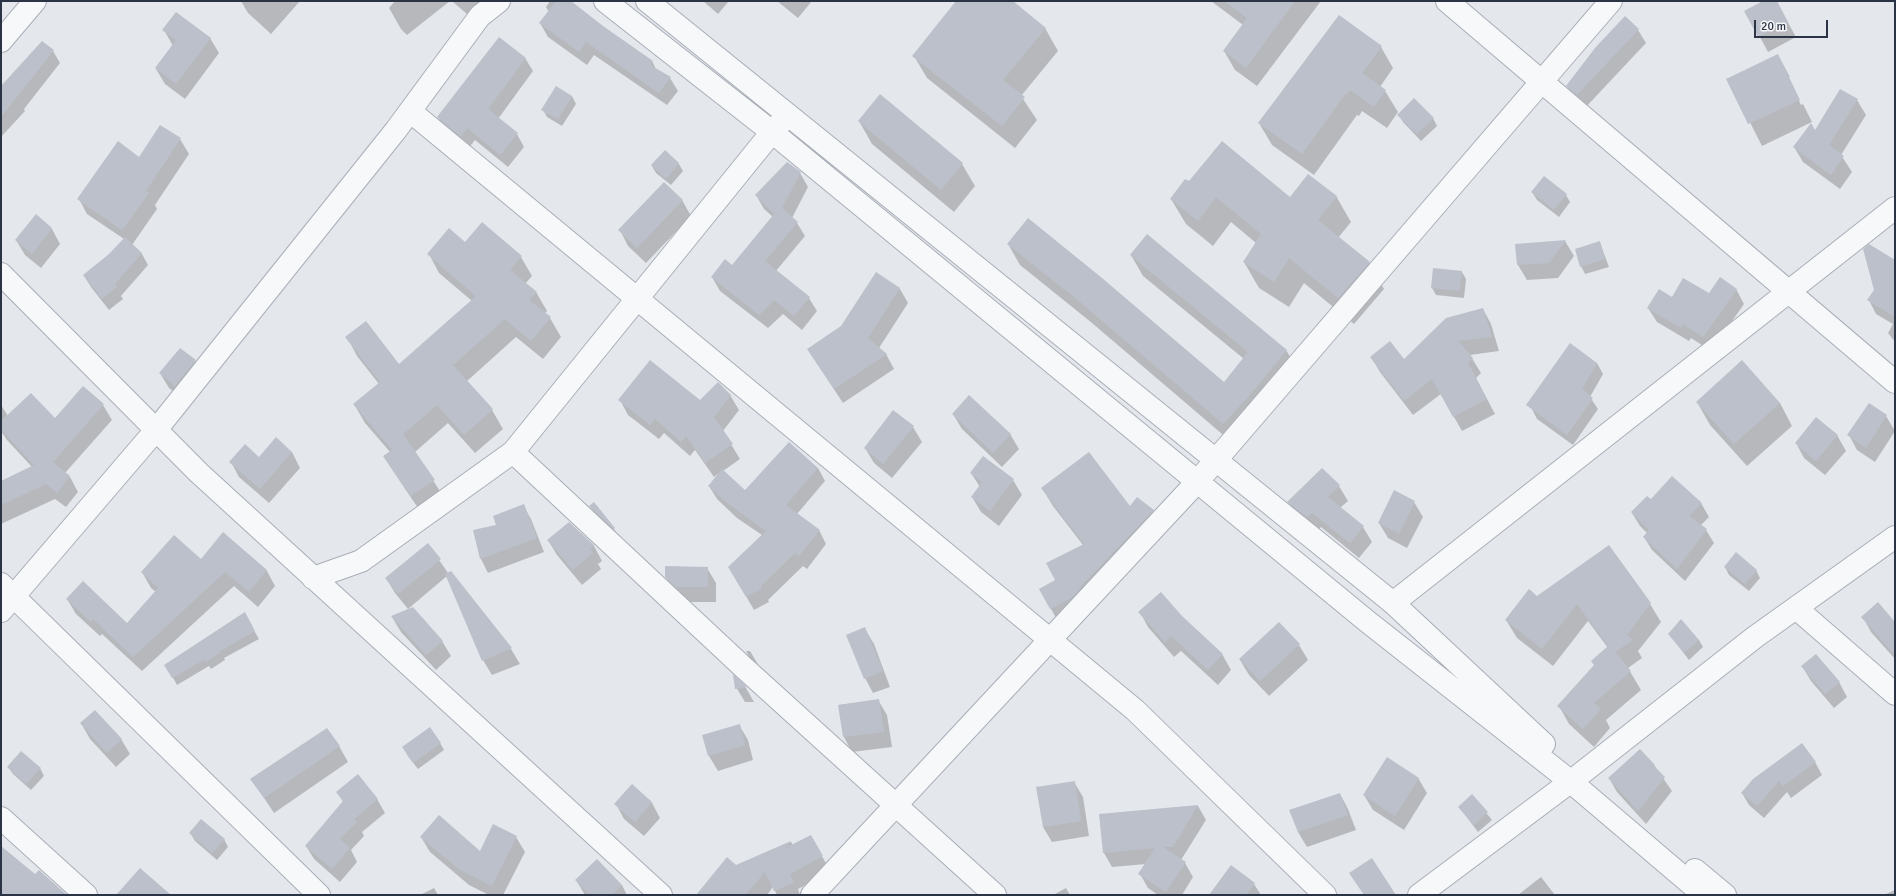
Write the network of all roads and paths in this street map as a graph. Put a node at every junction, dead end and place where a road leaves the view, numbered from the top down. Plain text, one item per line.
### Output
1 (35, 1) edge
2 (499, 1) edge
3 (605, 1) edge
4 (647, 1) edge
5 (1447, 1) edge
6 (1611, 1) edge
7 (1, 40) edge
8 (1542, 82) junction
9 (410, 111) junction
10 (788, 115) junction
11 (772, 132) junction
12 (1895, 208) edge
13 (1, 274) edge
14 (1789, 291) junction
15 (637, 299) junction
16 (1895, 382) edge
17 (156, 430) junction
18 (513, 452) junction
19 (1215, 460) junction
20 (1197, 482) junction
21 (1895, 537) edge
22 (313, 578) junction
23 (5, 597) edge
24 (1392, 603) junction
25 (1796, 608) junction
26 (1051, 640) junction
27 (1895, 694) edge
28 (1574, 779) junction
29 (896, 806) junction
30 (1, 818) edge
31 (86, 895) edge
32 (319, 895) edge
33 (661, 895) edge
34 (812, 895) edge
35 (996, 895) edge
36 (1325, 895) edge
37 (1419, 895) edge
38 (1704, 895) edge
39 (1725, 895) edge

1 - 7 street
2 - 9 street
3 - 11 street
4 - 10 street
5 - 8 street
6 - 8 street
8 - 14 street
8 - 19 street
9 - 15 street
9 - 17 street
10 - 11 street
10 - 19 street
11 - 15 street
11 - 20 street
12 - 14 street
13 - 17 street
14 - 16 street
14 - 24 street
15 - 18 street
15 - 26 street
17 - 22 street
17 - 23 street
18 - 22 street
18 - 29 street
19 - 20 street
19 - 24 street
20 - 26 street
20 - 28 street
21 - 25 street
22 - 33 street
23 - 32 street
24 - 28 street
25 - 27 street
25 - 28 street
26 - 29 street
26 - 36 street
28 - 37 street
28 - 38 street
28 - 39 street
29 - 34 street
29 - 35 street
30 - 31 street

